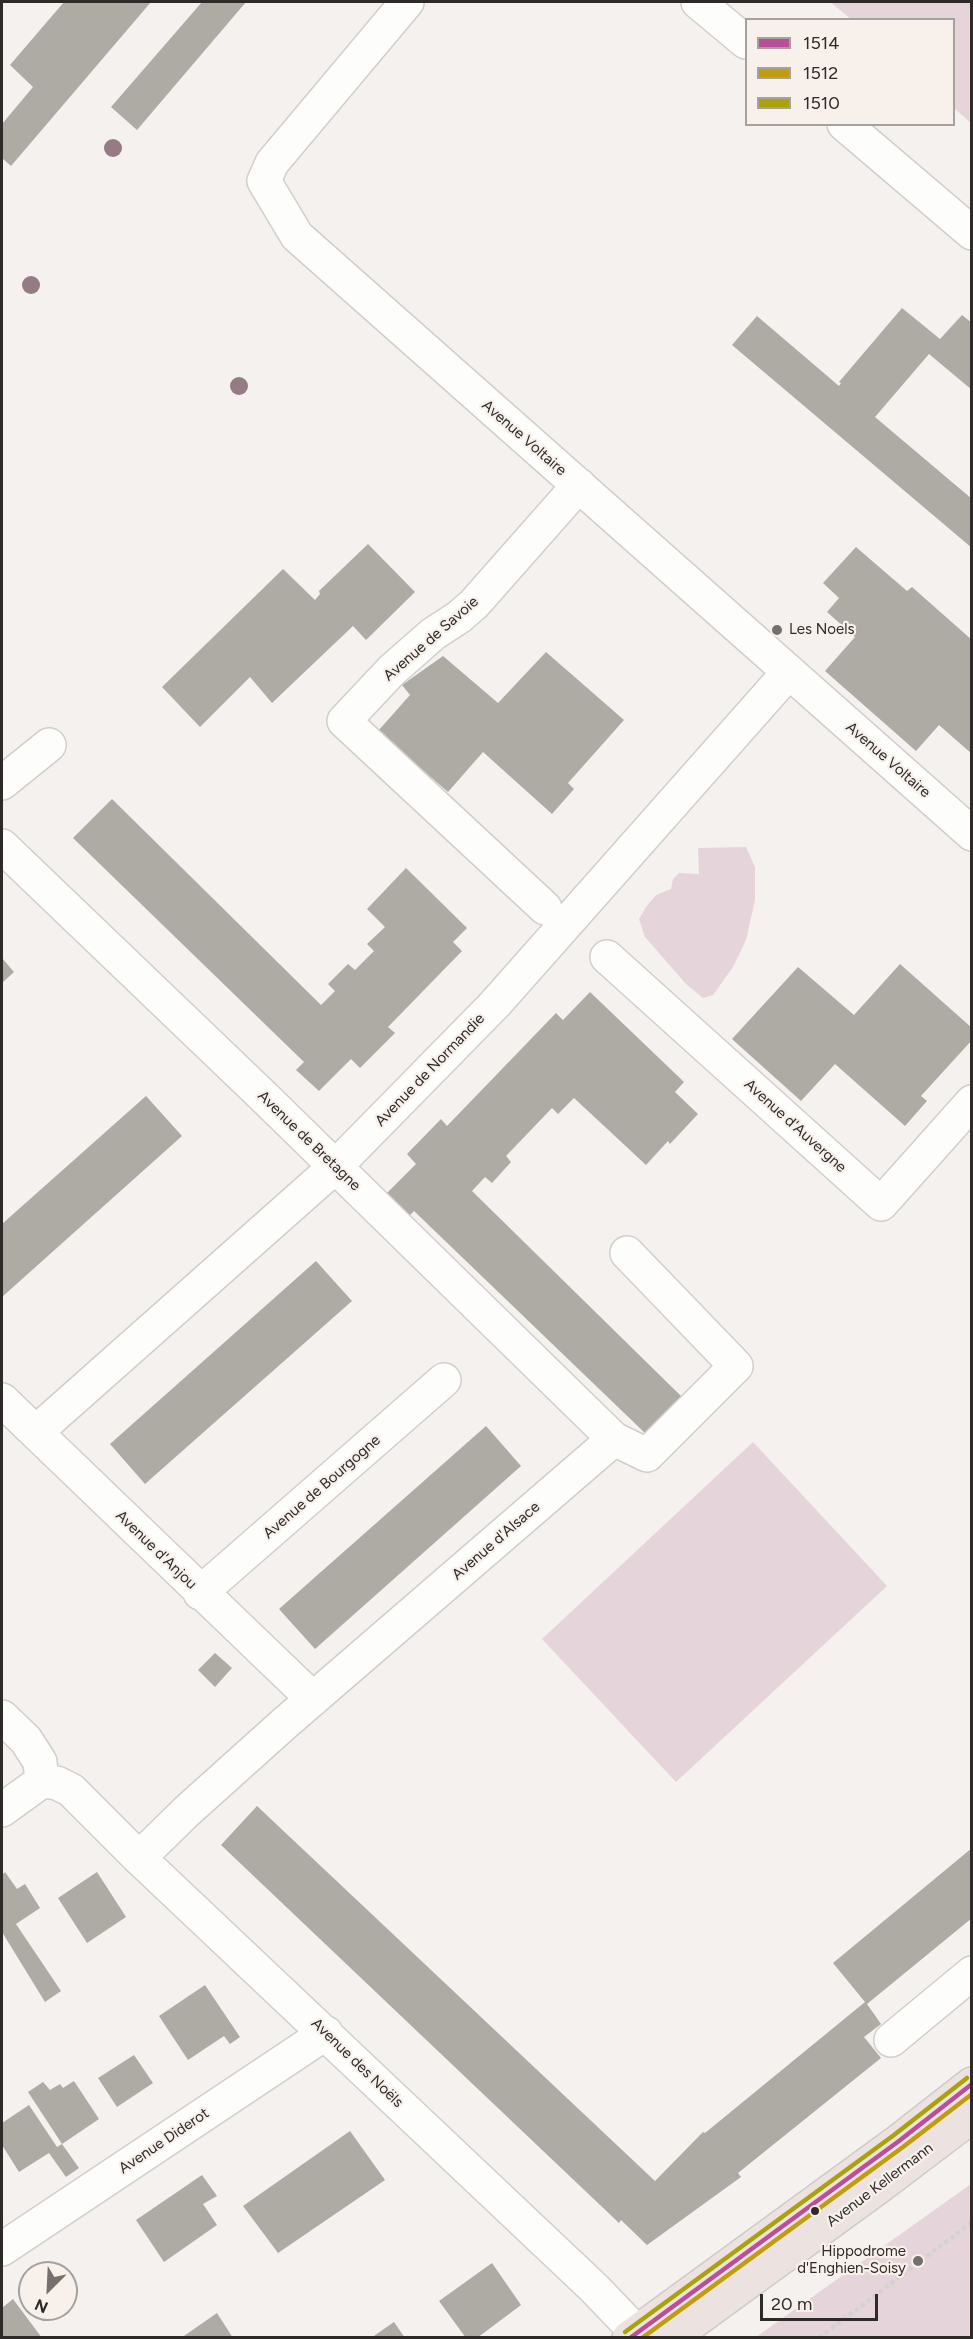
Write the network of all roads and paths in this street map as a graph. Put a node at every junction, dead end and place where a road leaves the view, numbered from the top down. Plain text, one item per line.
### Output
1 (407, 2) edge
2 (698, 2) edge
3 (745, 40) edge
4 (846, 126) edge
5 (972, 232) edge
6 (579, 485) junction
7 (788, 673) junction
8 (49, 745) dead end
9 (2, 783) edge
10 (972, 834) edge
11 (2, 846) edge
12 (545, 908) dead end
13 (607, 957) dead end
14 (972, 1102) edge
15 (336, 1166) junction
16 (627, 1253) dead end
17 (444, 1380) dead end
18 (2, 1400) edge
19 (36, 1432) junction
20 (614, 1438) junction
21 (200, 1593) junction
22 (312, 1699) junction
23 (2, 1717) edge
24 (57, 1786) junction
25 (2, 1810) edge
26 (139, 1858) junction
27 (972, 1973) edge
28 (326, 2033) junction
29 (891, 2040) dead end
30 (972, 2084) edge
31 (972, 2116) edge
32 (972, 2222) edge
33 (2, 2249) edge
34 (636, 2336) edge
35 (671, 2337) edge
36 (819, 2337) edge

1 - 6 street, Avenue Voltaire
2 - 3 street
4 - 5 street
6 - 7 street, Avenue Voltaire
6 - 12 street, Avenue de Savoie
7 - 10 street, Avenue Voltaire
7 - 15 street, Avenue de Normandie
8 - 9 street
11 - 15 street, Avenue de Bretagne
13 - 14 street, Avenue d'Auvergne
15 - 19 street, Avenue de Normandie
15 - 20 street, Avenue de Bretagne
16 - 20 street
17 - 21 street, Avenue de Bourgogne
18 - 19 street, Avenue d'Anjou
19 - 21 street, Avenue d'Anjou
20 - 22 street, Avenue d'Alsace
21 - 22 street, Avenue d'Anjou
22 - 26 street, Avenue d'Alsace
23 - 24 street
24 - 25 street
24 - 26 street, Avenue des Noëls
26 - 28 street, Avenue des Noëls
27 - 29 street
28 - 33 street, Avenue Diderot
28 - 34 street, Avenue des Noëls
30 - 34 main road, Avenue Kellermann
31 - 35 main road, Avenue Kellermann
32 - 36 path

